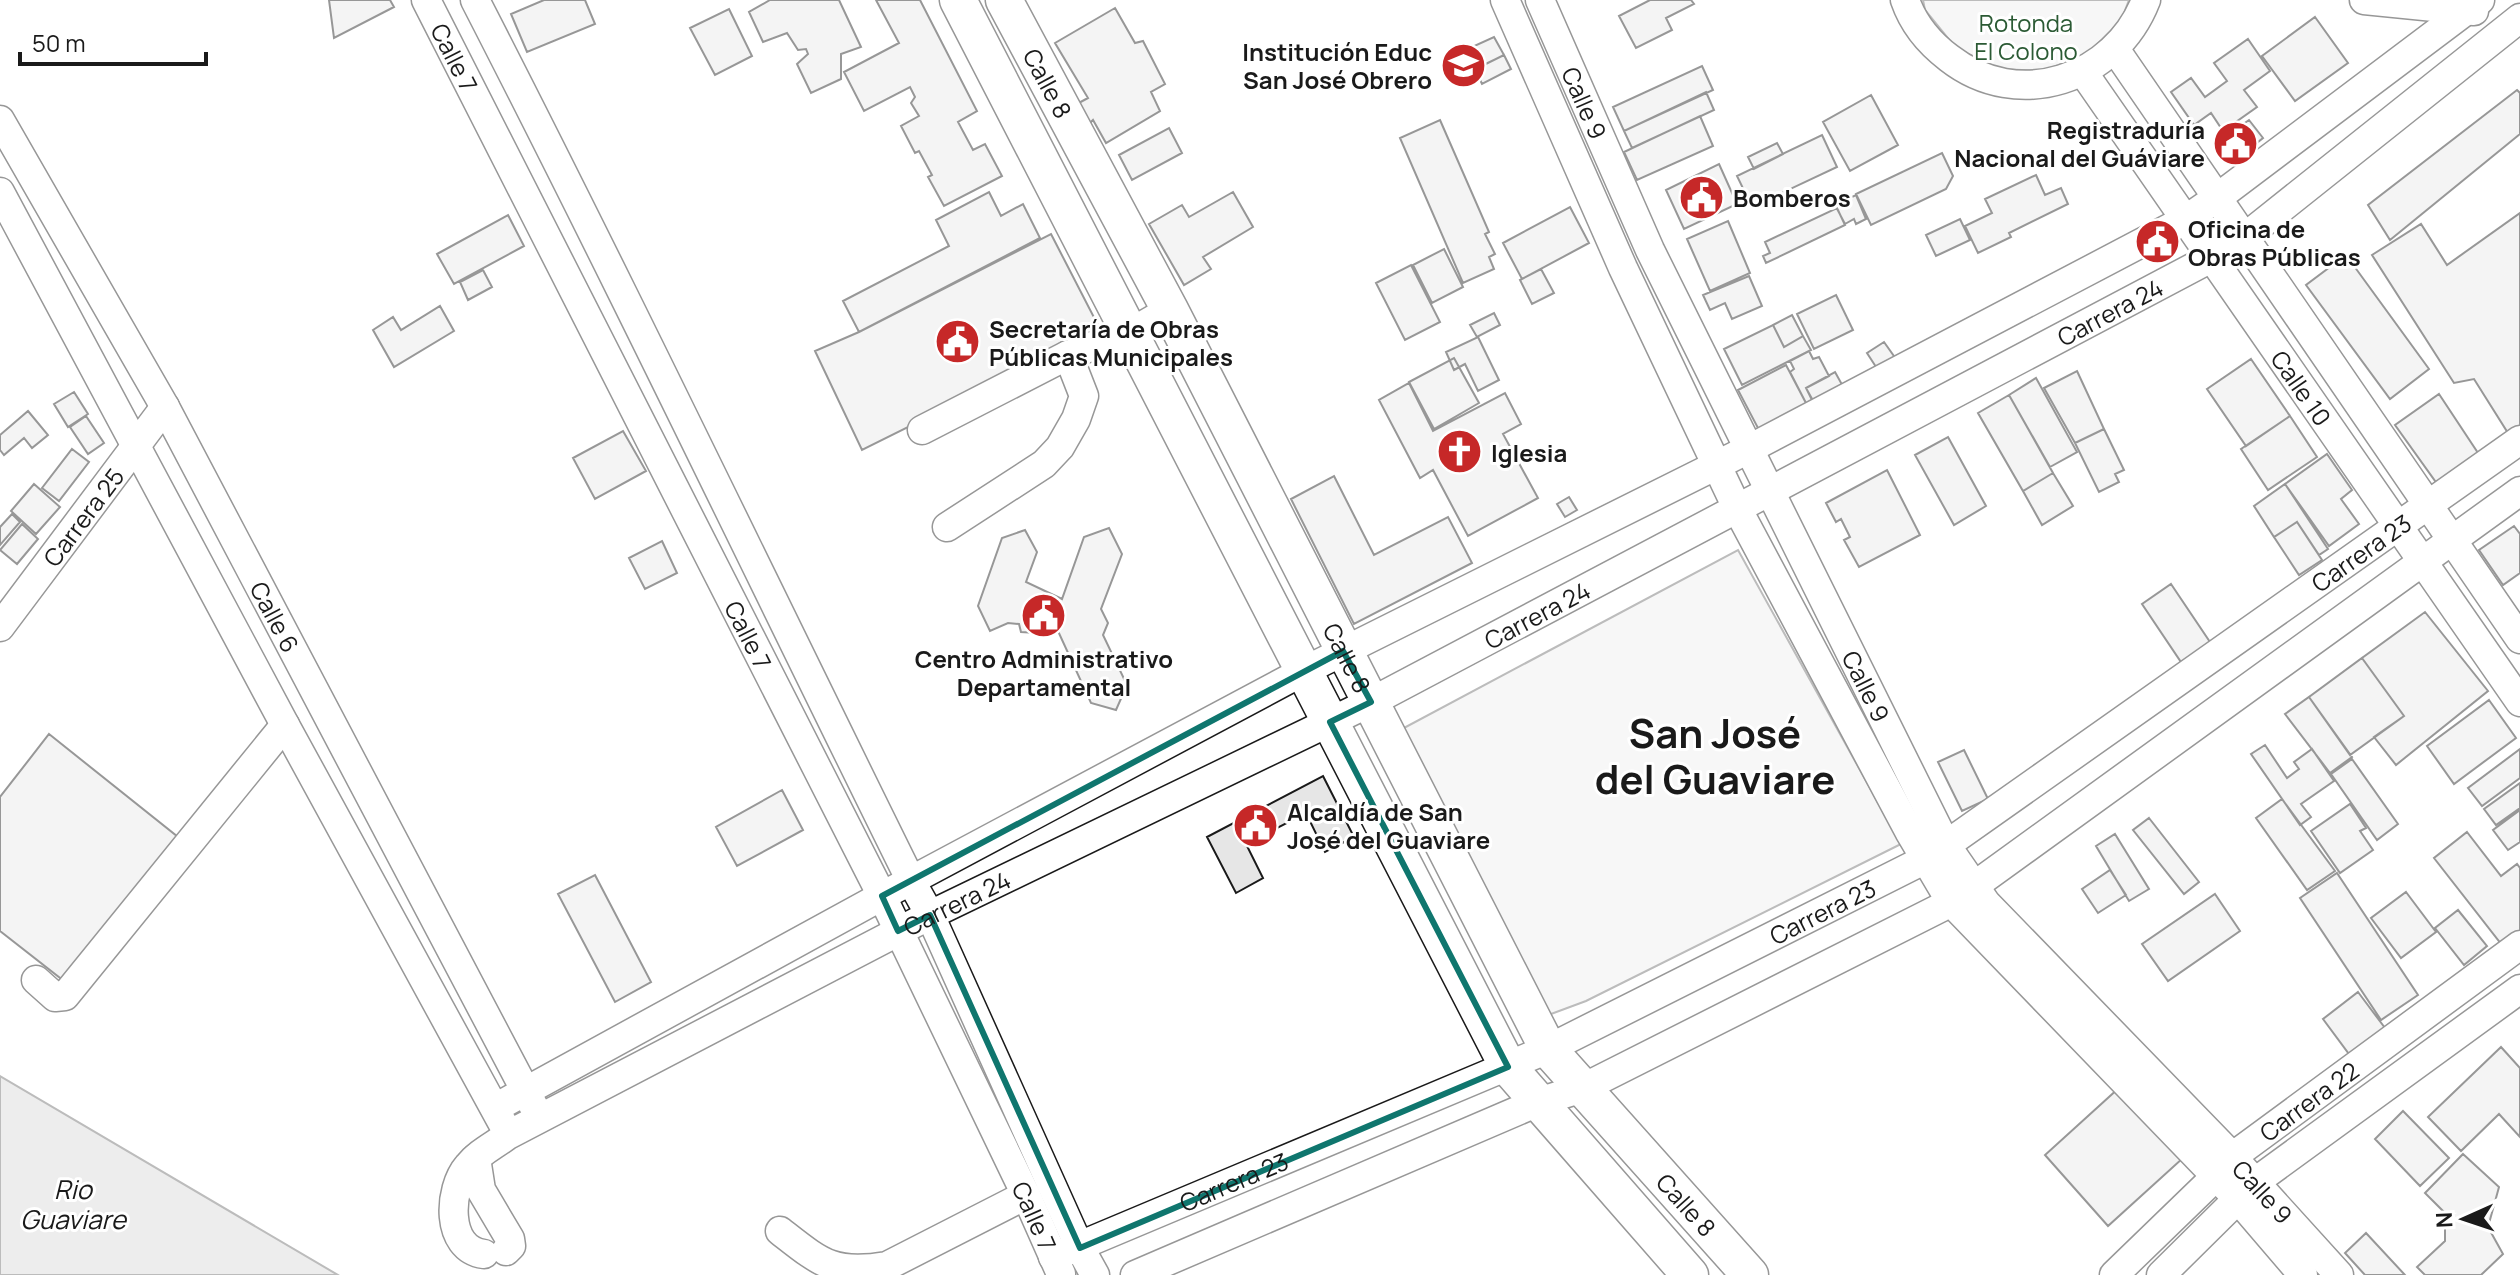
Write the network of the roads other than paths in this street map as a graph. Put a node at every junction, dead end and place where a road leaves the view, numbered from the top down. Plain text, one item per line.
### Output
1 (426, 0) edge
2 (475, 0) edge
3 (958, 0) edge
4 (1004, 0) edge
5 (1505, 0) edge
6 (1540, 0) edge
7 (1905, 0) edge
8 (2146, 0) edge
9 (2364, 0) edge
10 (2472, 5) edge
11 (2520, 12) edge
12 (2520, 18) edge
13 (2115, 49) junction
14 (2083, 72) junction
15 (2, 132) edge
16 (0, 192) edge
17 (2217, 198) junction
18 (584, 212) junction
19 (2185, 220) junction
20 (544, 228) junction
21 (2244, 238) junction
22 (1650, 250) junction
23 (2211, 258) junction
24 (1623, 268) junction
25 (1170, 310) junction
26 (1130, 333) junction
27 (1068, 355) junction
28 (165, 407) junction
29 (922, 430) dead end
30 (2520, 440) edge
31 (136, 447) junction
32 (1749, 449) junction
33 (1718, 465) junction
34 (1771, 490) junction
35 (2520, 491) edge
36 (2427, 504) junction
37 (1737, 508) junction
38 (947, 527) dead end
39 (2398, 527) junction
40 (739, 533) junction
41 (2451, 539) junction
42 (707, 548) junction
43 (2423, 562) junction
44 (0, 627) edge
45 (2520, 639) edge
46 (1343, 651) junction
47 (1304, 671) junction
48 (1371, 702) junction
49 (2520, 702) edge
50 (1330, 722) junction
51 (285, 725) junction
52 (1935, 852) junction
53 (911, 881) junction
54 (1962, 894) junction
55 (882, 896) junction
56 (930, 915) junction
57 (898, 931) junction
58 (2520, 945) edge
59 (36, 980) dead end
60 (2520, 989) edge
61 (1548, 1049) junction
62 (1508, 1067) junction
63 (1583, 1088) junction
64 (524, 1091) junction
65 (1538, 1102) junction
66 (495, 1108) junction
67 (541, 1118) junction
68 (508, 1135) junction
69 (476, 1158) junction
70 (2224, 1166) junction
71 (2246, 1190) junction
72 (1026, 1195) junction
73 (780, 1231) dead end
74 (1065, 1260) edge
75 (1095, 1275) edge
76 (1135, 1275) edge
77 (1690, 1275) edge
78 (1750, 1275) edge
79 (2114, 1275) edge
80 (2161, 1275) edge
81 (2303, 1275) edge
82 (2339, 1275) edge

1 - 20 street, Calle 7
2 - 18 street, Calle 7
3 - 26 main road, Calle 8
4 - 25 main road, Calle 8
5 - 24 street, Calle 9
6 - 22 street, Calle 9
7 - 14 street
8 - 13 street
9 - 10 street
10 - 11 street
10 - 17 street, Carrera 24
12 - 21 street, Carrera 24
13 - 14 street
13 - 17 street, Calle 10
14 - 19 street, Calle 10
15 - 28 street, Calle 6
16 - 31 street, Calle 6
17 - 19 street, Carrera 24
17 - 21 street, Calle 10
18 - 20 street
18 - 40 street, Calle 7
19 - 23 street, Calle 10
19 - 32 street, Carrera 24
20 - 42 street, Calle 7
21 - 23 street, Carrera 24
21 - 36 street, Calle 10
22 - 24 street
22 - 32 street, Calle 9
23 - 34 street, Carrera 24
23 - 39 street, Calle 10
24 - 33 street, Calle 9
25 - 26 street
25 - 46 main road, Calle 8
26 - 27 street
26 - 47 main road, Calle 8
27 - 29 street
27 - 38 street
28 - 31 street, Carrera 25
28 - 64 street, Calle 6
30 - 36 street, Carrera 23
31 - 44 street, Carrera 25
31 - 51 street, Calle 6
32 - 33 street, Carrera 24
32 - 34 street, Calle 9
33 - 37 street, Calle 9
33 - 46 street, Carrera 24
34 - 37 street, Carrera 24
34 - 52 street, Calle 9
35 - 41 street, Carrera 23
36 - 39 street, Carrera 23
36 - 41 street, Calle 10
37 - 48 street, Carrera 24
37 - 52 street, Calle 9
39 - 43 street, Calle 10
39 - 52 street, Carrera 23
40 - 42 street
40 - 53 street, Calle 7
41 - 43 street, Carrera 23
41 - 45 street, Calle 10
42 - 55 street, Calle 7
43 - 49 street, Calle 10
43 - 54 street, Carrera 23
46 - 47 street, Carrera 24
46 - 48 main road, Calle 8
47 - 50 main road, Calle 8
47 - 53 street, Carrera 24
48 - 50 street, Carrera 24
48 - 61 main road, Calle 8
50 - 56 street, Carrera 24
50 - 62 main road, Calle 8
51 - 59 street
51 - 66 street, Calle 6
52 - 54 street, Calle 9
52 - 61 street, Carrera 23
53 - 55 street, Carrera 24
53 - 56 street, Calle 7
54 - 63 street, Carrera 23
54 - 70 street, Calle 9
55 - 57 street, Calle 7
55 - 64 street, Carrera 24
56 - 57 street, Carrera 24
56 - 74 street, Calle 7
57 - 67 street, Carrera 24
57 - 72 street, Calle 7
58 - 70 street, Carrera 22
60 - 71 street, Carrera 22
61 - 62 street, Carrera 23
61 - 63 main road, Calle 8
62 - 65 main road, Calle 8
62 - 74 street, Carrera 23
63 - 65 street, Carrera 23
63 - 78 main road, Calle 8
64 - 66 street, Carrera 24
64 - 67 street, Calle 6
65 - 76 street, Carrera 23
65 - 77 main road, Calle 8
66 - 68 street, Calle 6
67 - 68 street, Carrera 24
68 - 69 street, Carrera 24
69 - 69 street
70 - 71 street, Calle 9
70 - 79 street, Carrera 22
71 - 80 street, Carrera 22
71 - 81 street, Calle 9
71 - 82 street, Calle 9
72 - 73 street
72 - 74 street, Calle 7
74 - 75 street, Calle 7

